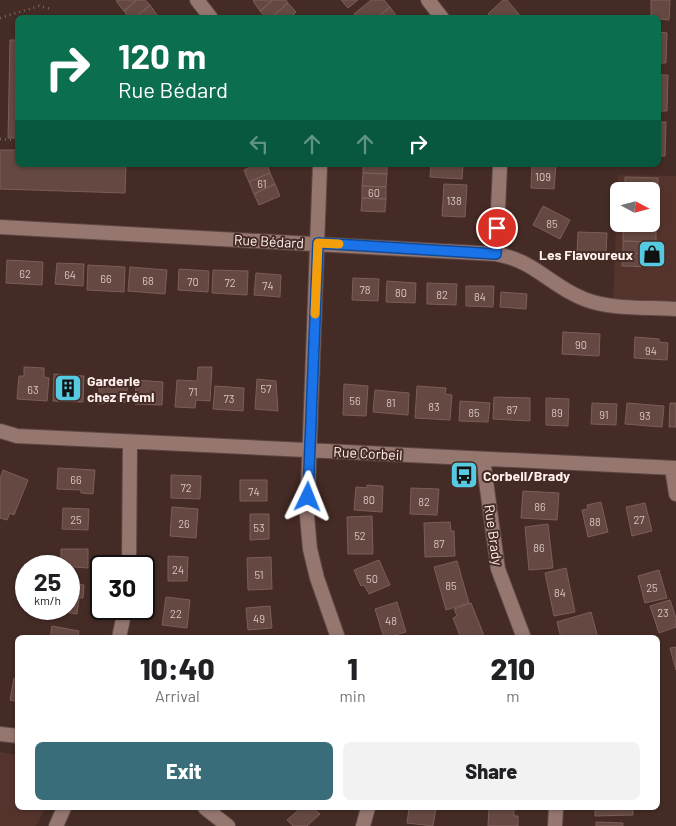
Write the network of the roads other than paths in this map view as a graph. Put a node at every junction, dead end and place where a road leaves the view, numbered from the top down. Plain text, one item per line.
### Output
1 (197, 0) edge
2 (428, 0) edge
3 (209, 15) edge
4 (440, 15) edge
5 (320, 167) edge
6 (500, 167) edge
7 (0, 227) edge
8 (318, 243) junction
9 (496, 254) junction
10 (676, 309) edge
11 (0, 431) edge
12 (130, 442) junction
13 (310, 451) junction
14 (483, 459) junction
15 (674, 468) edge
16 (676, 494) edge
17 (129, 555) edge
18 (122, 620) edge
19 (120, 635) edge
20 (337, 635) edge
21 (523, 635) edge
22 (0, 734) edge
23 (15, 736) edge
24 (63, 810) edge
25 (208, 810) edge
26 (367, 810) edge
27 (556, 810) edge
28 (56, 826) edge
29 (228, 826) edge
30 (363, 826) edge
31 (555, 826) edge

1 - 3 street
2 - 4 street
5 - 8 street
6 - 9 street
7 - 8 street, Rue Bédard
8 - 9 street, Rue Bédard
8 - 13 street
9 - 10 street, Rue Bédard
11 - 12 street, Rue Corbeil
12 - 13 street, Rue Corbeil
12 - 17 street
13 - 14 street, Rue Corbeil
13 - 20 street
14 - 15 street, Rue Corbeil
14 - 21 street, Rue Brady
15 - 16 street
18 - 19 street
22 - 23 street
24 - 28 street
25 - 29 street
26 - 30 street
27 - 31 street

